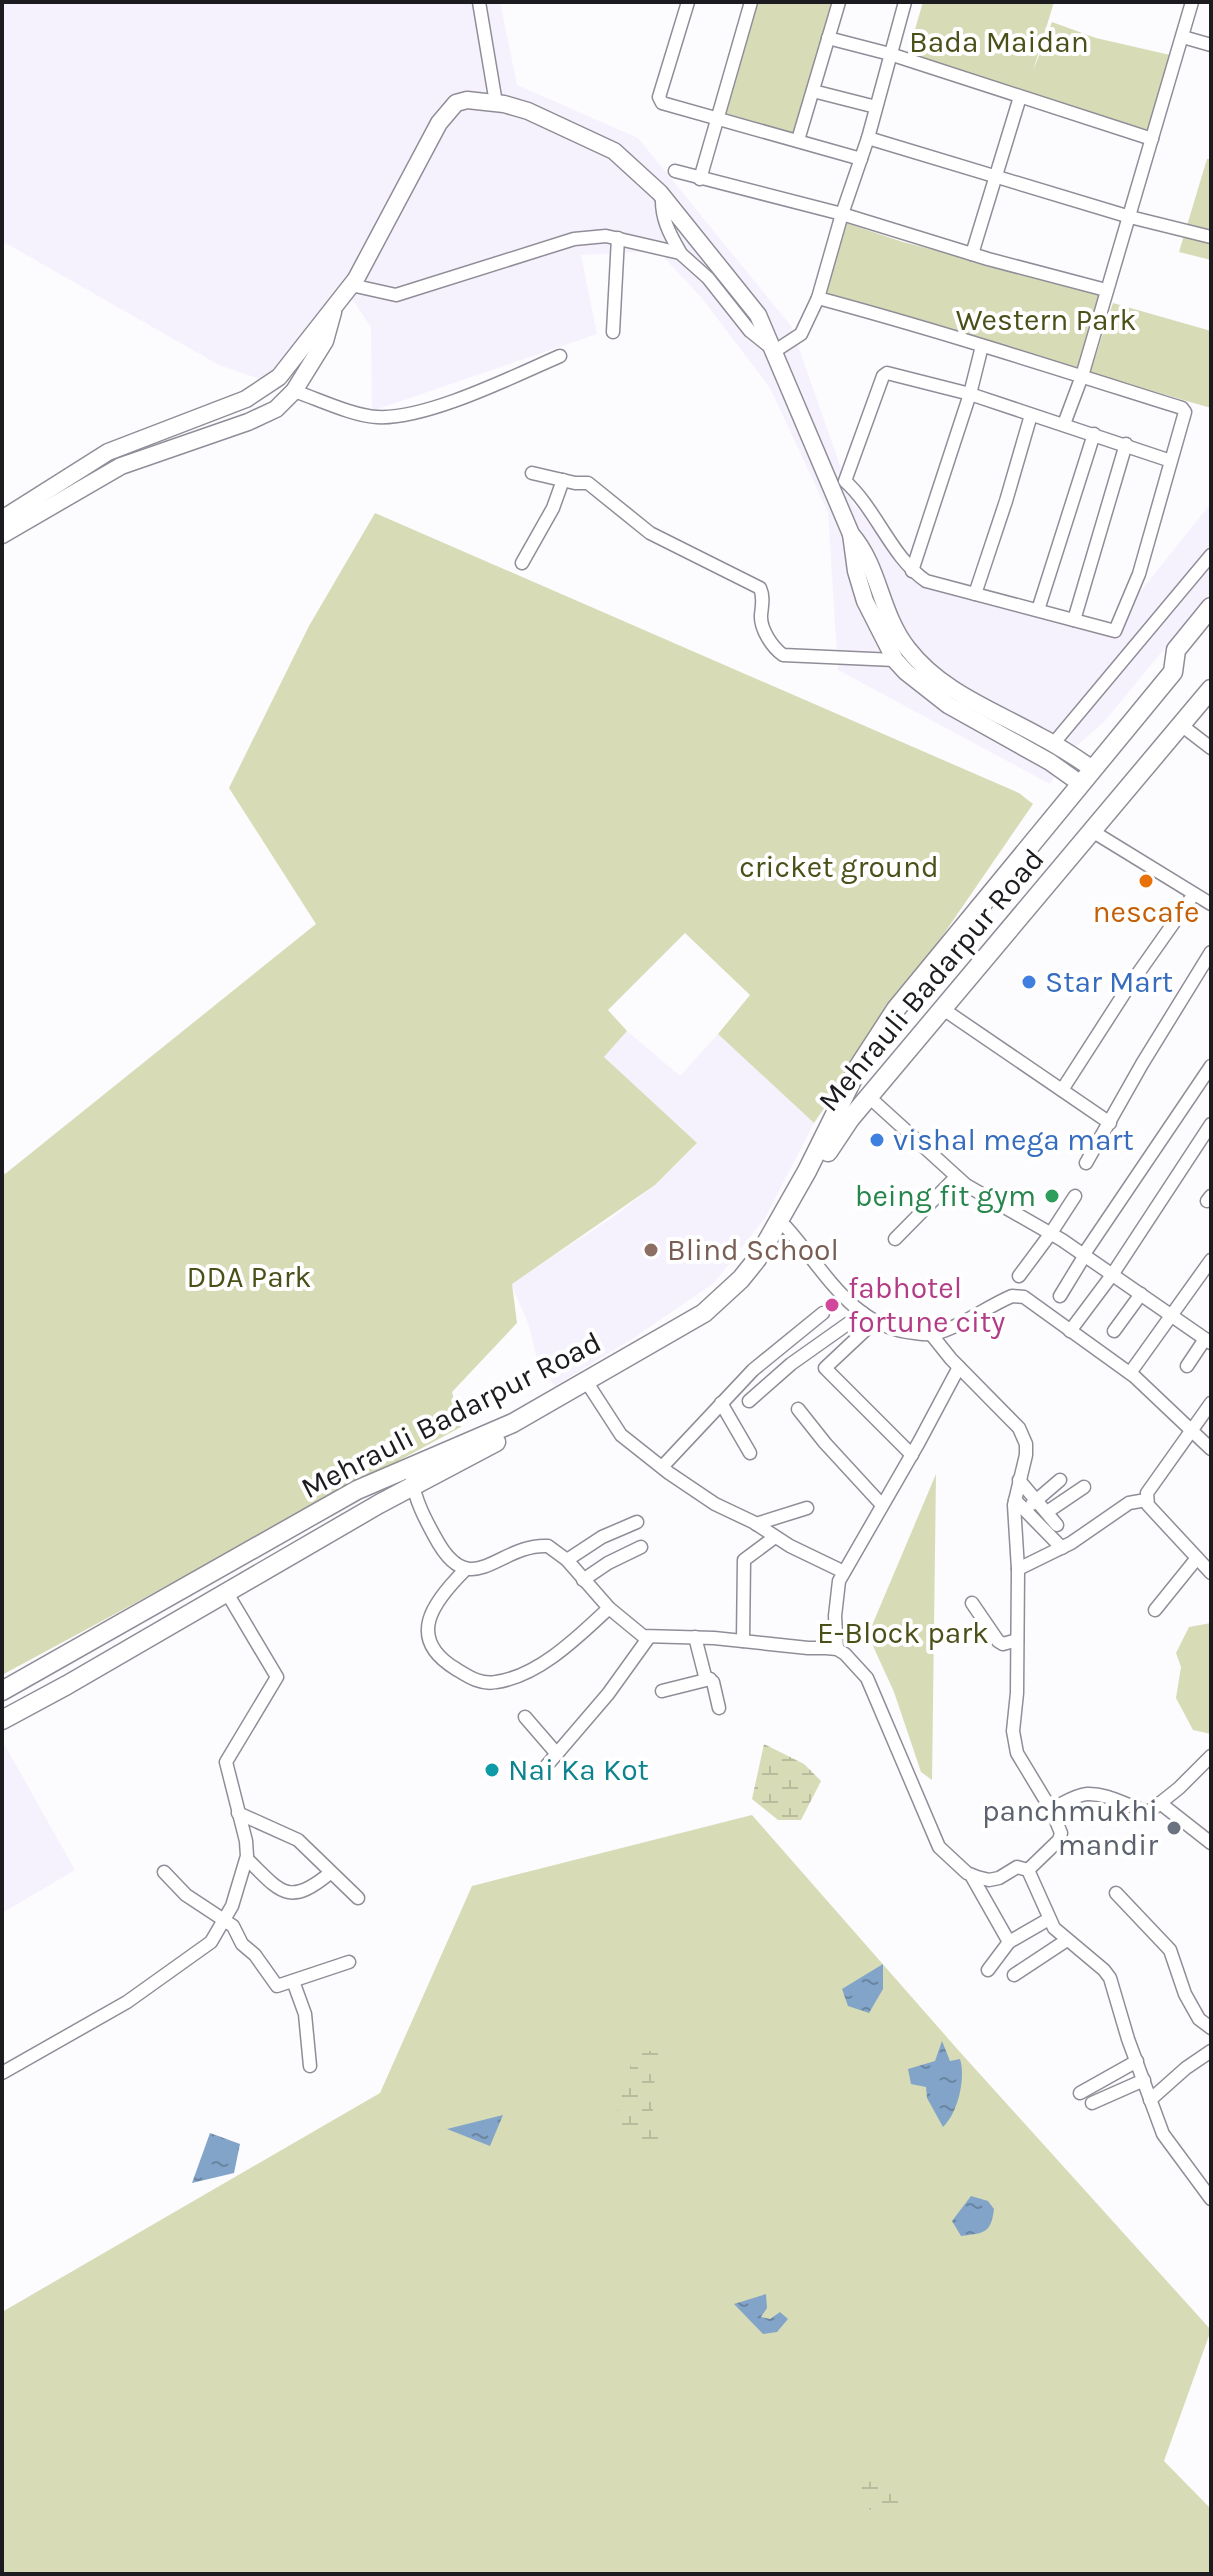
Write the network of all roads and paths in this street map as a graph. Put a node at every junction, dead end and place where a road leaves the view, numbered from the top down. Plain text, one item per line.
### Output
1 (479, 2) edge
2 (688, 2) edge
3 (751, 2) edge
4 (839, 2) edge
5 (904, 2) edge
6 (1192, 2) edge
7 (1183, 37) junction
8 (828, 38) junction
9 (1211, 45) edge
10 (890, 54) junction
11 (813, 91) junction
12 (1020, 97) junction
13 (496, 103) junction
14 (876, 107) junction
15 (717, 119) junction
16 (868, 138) junction
17 (1152, 139) junction
18 (798, 140) junction
19 (861, 159) junction
20 (675, 171) dead end
21 (997, 177) junction
22 (700, 179) junction
23 (662, 196) junction
24 (842, 214) junction
25 (1130, 217) junction
26 (1211, 237) edge
27 (618, 238) junction
28 (680, 253) junction
29 (972, 254) junction
30 (351, 285) junction
31 (1106, 290) junction
32 (818, 298) junction
33 (333, 312) junction
34 (613, 332) dead end
35 (982, 346) junction
36 (775, 351) junction
37 (560, 356) dead end
38 (1082, 376) junction
39 (294, 391) junction
40 (970, 394) junction
41 (1031, 415) junction
42 (1064, 424) junction
43 (1094, 434) junction
44 (1126, 444) junction
45 (1171, 461) junction
46 (532, 473) dead end
47 (563, 480) junction
48 (2, 519) edge
49 (851, 534) junction
50 (2, 535) edge
51 (1211, 555) edge
52 (522, 563) dead end
53 (912, 571) junction
54 (975, 594) junction
55 (1211, 607) edge
56 (1038, 610) junction
57 (1074, 620) junction
58 (1115, 631) junction
59 (1132, 650) junction
60 (895, 660) junction
61 (1211, 689) edge
62 (1181, 725) junction
63 (1053, 744) junction
64 (1211, 748) edge
65 (1087, 776) junction
66 (1092, 831) junction
67 (1194, 894) junction
68 (1211, 904) edge
69 (1211, 952) edge
70 (943, 1009) junction
71 (1211, 1066) edge
72 (1062, 1090) junction
73 (869, 1097) junction
74 (844, 1114) junction
75 (1110, 1123) junction
76 (1211, 1124) edge
77 (1086, 1163) dead end
78 (956, 1177) junction
79 (1075, 1196) dead end
80 (786, 1227) junction
81 (1051, 1233) junction
82 (895, 1239) dead end
83 (1084, 1254) junction
84 (1211, 1260) edge
85 (1112, 1275) junction
86 (1019, 1276) dead end
87 (1141, 1294) junction
88 (1060, 1296) dead end
89 (823, 1313) dead end
90 (863, 1313) junction
91 (1172, 1314) junction
92 (874, 1322) junction
93 (1070, 1331) junction
94 (1114, 1331) dead end
95 (931, 1334) junction
96 (1208, 1341) edge
97 (1187, 1366) dead end
98 (959, 1367) junction
99 (1130, 1373) junction
100 (589, 1386) junction
101 (749, 1401) dead end
102 (721, 1403) junction
103 (1211, 1403) edge
104 (798, 1409) dead end
105 (1192, 1431) junction
106 (1211, 1449) edge
107 (750, 1453) dead end
108 (912, 1455) junction
109 (662, 1467) junction
110 (412, 1477) junction
111 (1019, 1480) junction
112 (1060, 1480) dead end
113 (1084, 1487) dead end
114 (1015, 1500) junction
115 (1036, 1500) junction
116 (1146, 1500) junction
117 (882, 1505) junction
118 (807, 1508) dead end
119 (1026, 1511) junction
120 (1047, 1512) junction
121 (637, 1522) dead end
122 (756, 1524) junction
123 (1057, 1525) dead end
124 (775, 1537) junction
125 (641, 1547) dead end
126 (1062, 1548) junction
127 (1197, 1558) junction
128 (567, 1560) junction
129 (1018, 1569) junction
130 (465, 1570) junction
131 (844, 1572) junction
132 (1211, 1573) edge
133 (583, 1580) junction
134 (227, 1593) junction
135 (972, 1603) dead end
136 (609, 1608) junction
137 (1155, 1610) dead end
138 (649, 1637) junction
139 (695, 1637) junction
140 (1017, 1640) junction
141 (743, 1641) junction
142 (837, 1649) junction
143 (710, 1679) junction
144 (2, 1691) edge
145 (662, 1691) dead end
146 (719, 1708) dead end
147 (525, 1717) dead end
148 (2, 1720) edge
149 (557, 1754) junction
150 (1211, 1756) edge
151 (542, 1771) dead end
152 (1160, 1803) junction
153 (1051, 1809) junction
154 (238, 1813) junction
155 (1211, 1843) edge
156 (247, 1859) junction
157 (1028, 1870) junction
158 (164, 1872) dead end
159 (330, 1873) junction
160 (971, 1875) junction
161 (1116, 1893) dead end
162 (358, 1898) dead end
163 (1049, 1919) junction
164 (224, 1922) junction
165 (1067, 1940) junction
166 (1006, 1945) junction
167 (349, 1962) dead end
168 (988, 1970) dead end
169 (293, 1981) junction
170 (1211, 2028) edge
171 (1211, 2051) edge
172 (1137, 2061) junction
173 (310, 2066) dead end
174 (2, 2073) edge
175 (1144, 2080) junction
176 (1080, 2093) dead end
177 (1150, 2100) junction
178 (1092, 2103) dead end
179 (1211, 2199) edge

1 - 13 street
2 - 15 street
3 - 15 street
4 - 8 street
5 - 10 street
6 - 7 street
7 - 9 street
7 - 17 street
8 - 10 street
8 - 11 street
10 - 12 street
10 - 14 street
11 - 14 street
11 - 18 street
12 - 17 street
12 - 21 street
13 - 23 street
13 - 30 street
14 - 16 street
15 - 18 street
15 - 22 street
16 - 19 street
16 - 21 street
17 - 25 street
18 - 19 street
19 - 24 street
20 - 22 street
21 - 25 street
21 - 29 street
22 - 24 street
23 - 28 street
23 - 36 street
24 - 29 street
24 - 32 street
25 - 26 street
25 - 31 street
27 - 28 street
27 - 30 street
27 - 34 street
28 - 36 street
29 - 31 street
30 - 33 street
31 - 38 street
32 - 35 street
32 - 36 street
33 - 39 street
33 - 48 street
35 - 38 street
35 - 40 street
36 - 49 street
37 - 39 street
38 - 42 street
38 - 45 street
39 - 50 street
40 - 41 street
40 - 53 street
40 - 53 street
41 - 42 street
41 - 54 street
42 - 43 street
43 - 44 street
43 - 56 street
44 - 45 street
44 - 57 street
45 - 58 street
46 - 47 street
47 - 52 street
47 - 60 street
49 - 60 street
49 - 63 street
51 - 59 street
53 - 54 street
54 - 56 street
55 - 65 main road, Mehrauli Badarpur Road
56 - 57 street
57 - 58 street
58 - 59 street
59 - 63 street
60 - 65 street
61 - 62 main road, Mehrauli Badarpur Road
62 - 64 street
62 - 66 main road, Mehrauli Badarpur Road
63 - 65 street
65 - 74 main road, Mehrauli Badarpur Road
66 - 67 street
66 - 70 main road, Mehrauli Badarpur Road
67 - 68 street
67 - 72 street
69 - 75 street
70 - 72 street
70 - 73 main road, Mehrauli Badarpur Road
71 - 83 street
72 - 75 street
73 - 74 main road, Mehrauli Badarpur Road
73 - 78 street
74 - 80 main road, Mehrauli Badarpur Road
74 - 100 main road, Mehrauli Badarpur Road
75 - 77 street
76 - 85 street
78 - 81 street
78 - 82 street
79 - 81 street
80 - 90 street
80 - 100 main road, Mehrauli Badarpur Road
81 - 83 street
81 - 86 street
83 - 85 street
83 - 88 street
84 - 91 street
85 - 87 street
85 - 93 street
87 - 91 street
87 - 94 street
89 - 102 street
90 - 92 street
90 - 101 street
91 - 96 street
91 - 99 street
92 - 95 street
92 - 108 street
93 - 95 street
93 - 99 street
95 - 98 street
96 - 97 street
98 - 108 street
98 - 111 street
99 - 105 street
100 - 109 street
100 - 110 main road, Mehrauli Badarpur Road
102 - 107 street
102 - 109 street
103 - 105 street
104 - 117 street
105 - 106 street
105 - 116 street
108 - 117 street
109 - 122 street
110 - 130 street
110 - 134 main road, Mehrauli Badarpur Road
110 - 144 main road, Mehrauli Badarpur Road
111 - 114 street
111 - 115 street
112 - 115 street
113 - 120 street
114 - 119 street
114 - 129 street
115 - 119 street
115 - 120 street
116 - 126 street
116 - 127 street
117 - 131 street
118 - 122 street
119 - 126 street
120 - 123 street
121 - 128 street
122 - 124 street
124 - 131 street
124 - 141 street
125 - 133 street
126 - 129 street
127 - 132 street
127 - 137 street
128 - 130 street
128 - 133 street
129 - 140 street
130 - 136 street
131 - 142 street
133 - 136 street
134 - 148 main road, Mehrauli Badarpur Road
134 - 154 street
135 - 140 street
136 - 138 street
138 - 139 street
138 - 149 street
139 - 141 street
139 - 143 street
140 - 153 street
141 - 142 street
142 - 160 street
143 - 145 street
143 - 146 street
147 - 149 street
149 - 151 street
150 - 152 street
152 - 153 street
152 - 155 street
153 - 157 street
154 - 156 street
154 - 159 street
156 - 159 street
156 - 164 street
157 - 160 street
157 - 163 street
158 - 164 street
159 - 162 street
160 - 166 street
161 - 170 street
163 - 165 street
163 - 166 street
164 - 169 street
164 - 174 street
165 - 166 street
165 - 172 street
166 - 168 street
167 - 169 street
169 - 173 street
171 - 177 street
172 - 175 street
172 - 176 street
175 - 177 street
175 - 178 street
177 - 179 street

